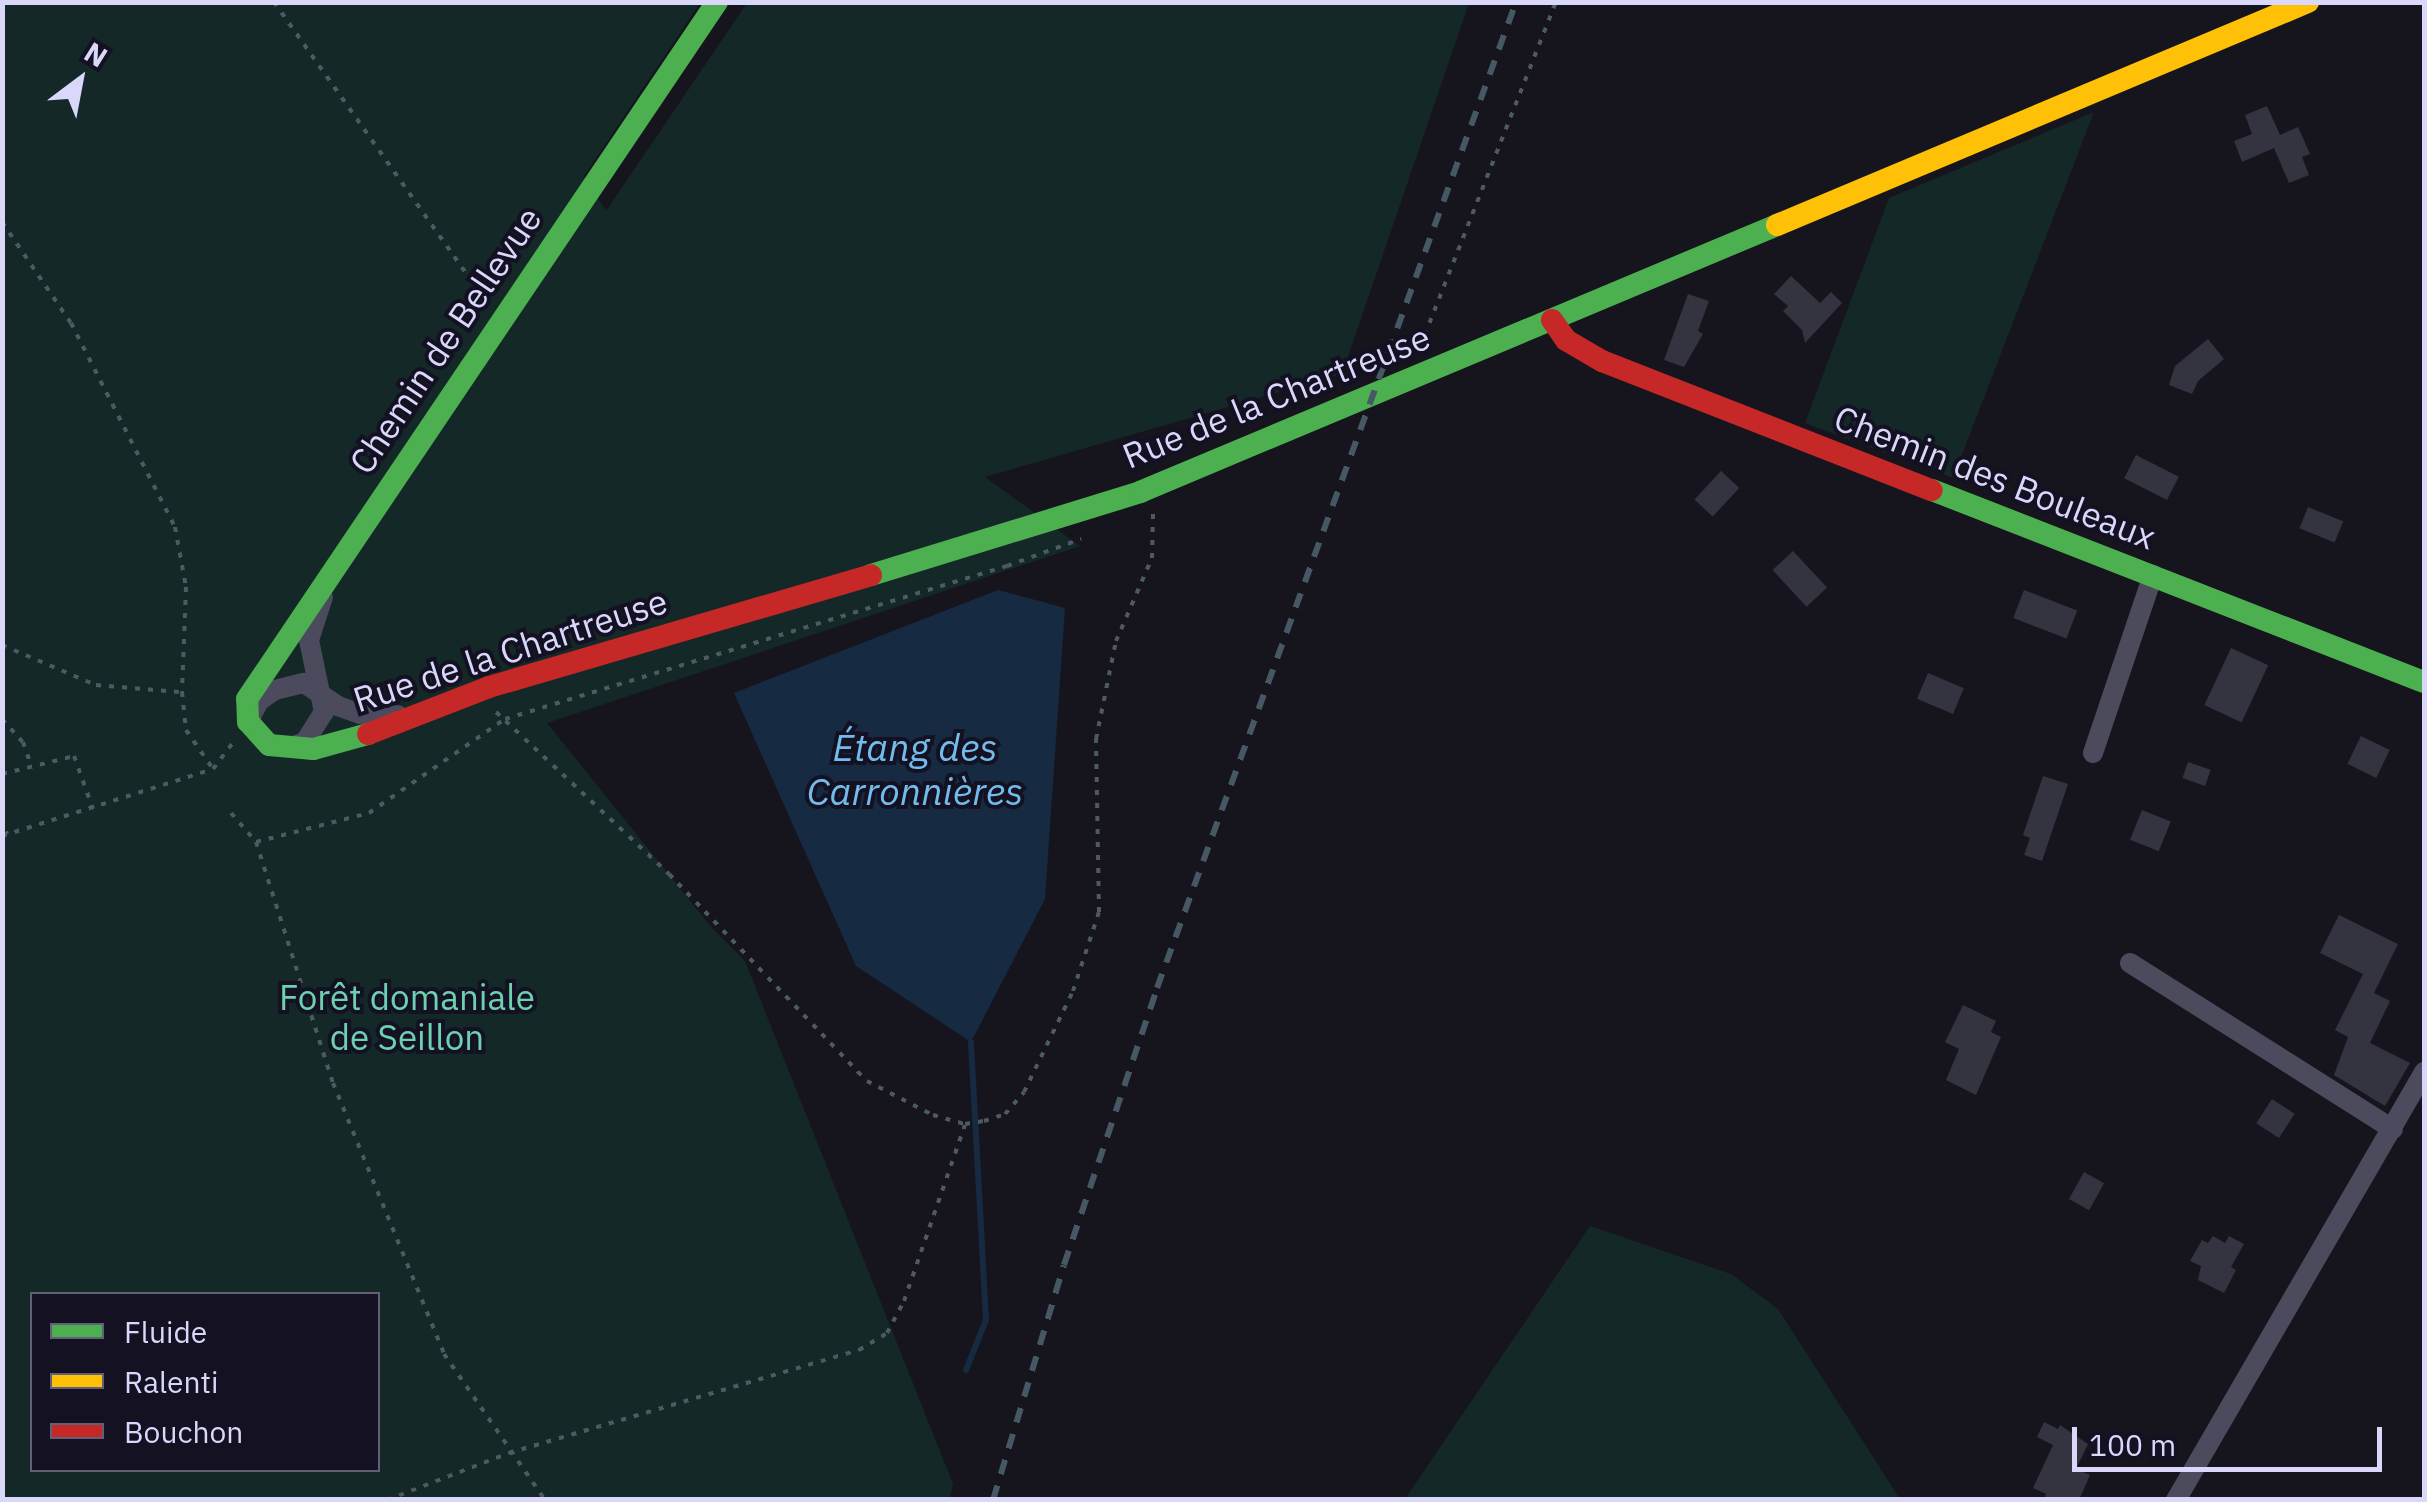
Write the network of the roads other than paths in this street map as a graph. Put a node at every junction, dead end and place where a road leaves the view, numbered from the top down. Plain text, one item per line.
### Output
1 (717, 2) edge
2 (2308, 2) edge
3 (1552, 320) junction
4 (344, 551) junction
5 (2153, 574) junction
6 (2424, 682) edge
7 (323, 692) junction
8 (424, 711) junction
9 (248, 722) junction
10 (288, 748) junction
11 (2093, 753) dead end
12 (2130, 962) dead end
13 (2424, 1072) edge
14 (2393, 1128) junction
15 (2176, 1500) edge

1 - 4 street, Chemin de Bellevue
2 - 3 street, Rue de la Chartreuse
3 - 5 street, Chemin des Bouleaux
3 - 8 street, Rue de la Chartreuse
4 - 7 street
4 - 9 street, Chemin de Bellevue
5 - 6 street, Chemin des Bouleaux
5 - 11 street
7 - 8 street
7 - 9 street
7 - 10 street
8 - 10 street, Rue de la Chartreuse
9 - 10 street
12 - 14 street
13 - 14 street
14 - 15 street

